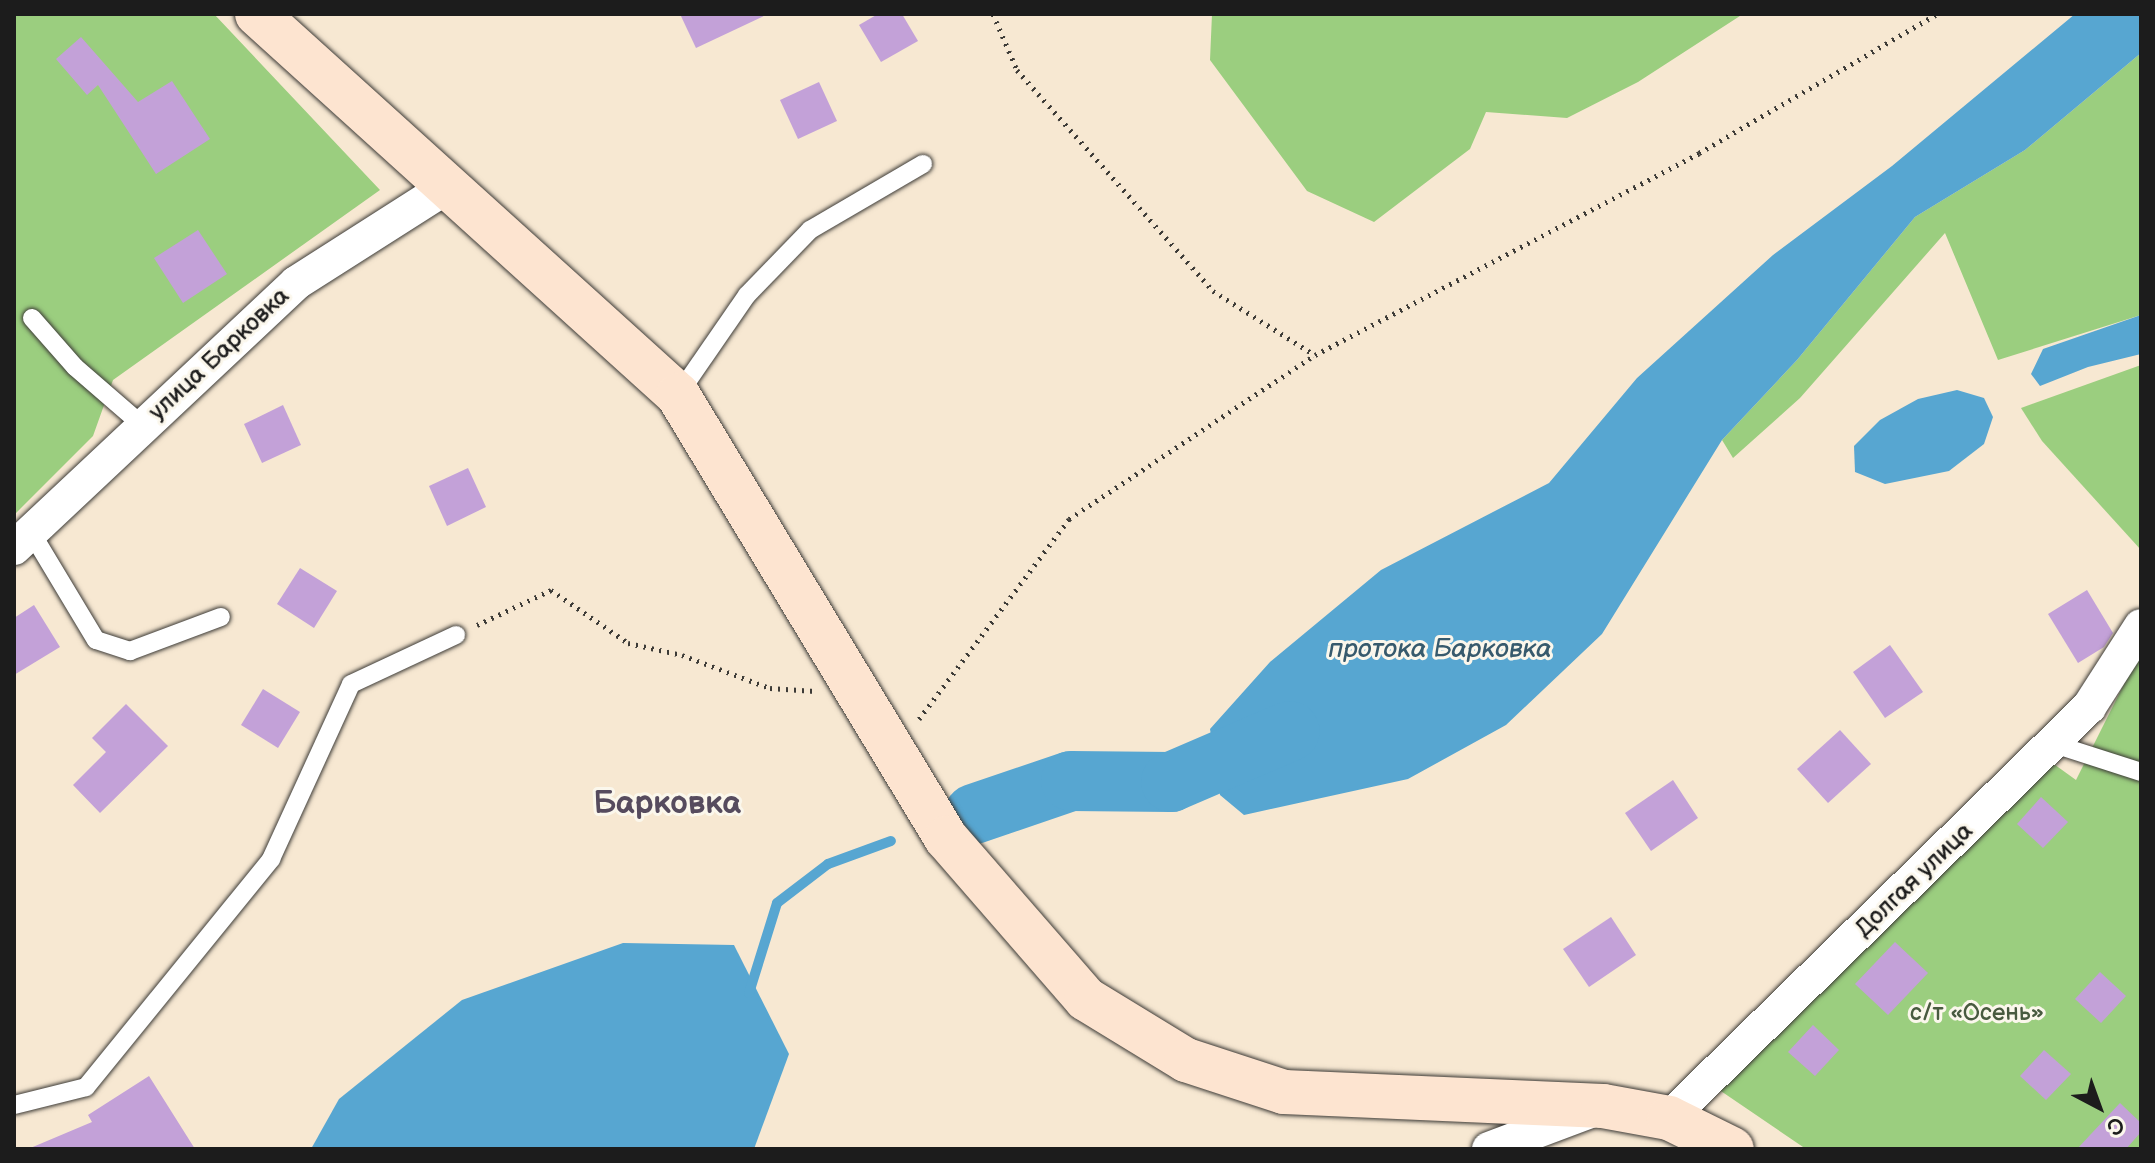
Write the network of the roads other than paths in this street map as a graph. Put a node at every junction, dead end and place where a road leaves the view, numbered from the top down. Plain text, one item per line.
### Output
1 (257, 14) edge
2 (923, 164) dead end
3 (445, 188) junction
4 (32, 318) dead end
5 (678, 395) junction
6 (142, 425) junction
7 (22, 540) edge
8 (221, 617) dead end
9 (2141, 626) edge
10 (456, 635) road end
11 (2054, 744) junction
12 (2141, 772) edge
13 (14, 1105) edge
14 (1603, 1106) junction
15 (1669, 1118) junction
16 (1489, 1149) edge
17 (1732, 1149) edge

1 - 3 main road
2 - 5 lane
3 - 5 main road
3 - 6 street, улица Барковка
4 - 6 lane
5 - 14 main road
6 - 7 street, улица Барковка
7 - 8 lane
9 - 11 street, Долгая улица
10 - 13 lane
11 - 12 lane
11 - 15 street, Долгая улица
14 - 15 main road
14 - 16 street
15 - 17 main road

